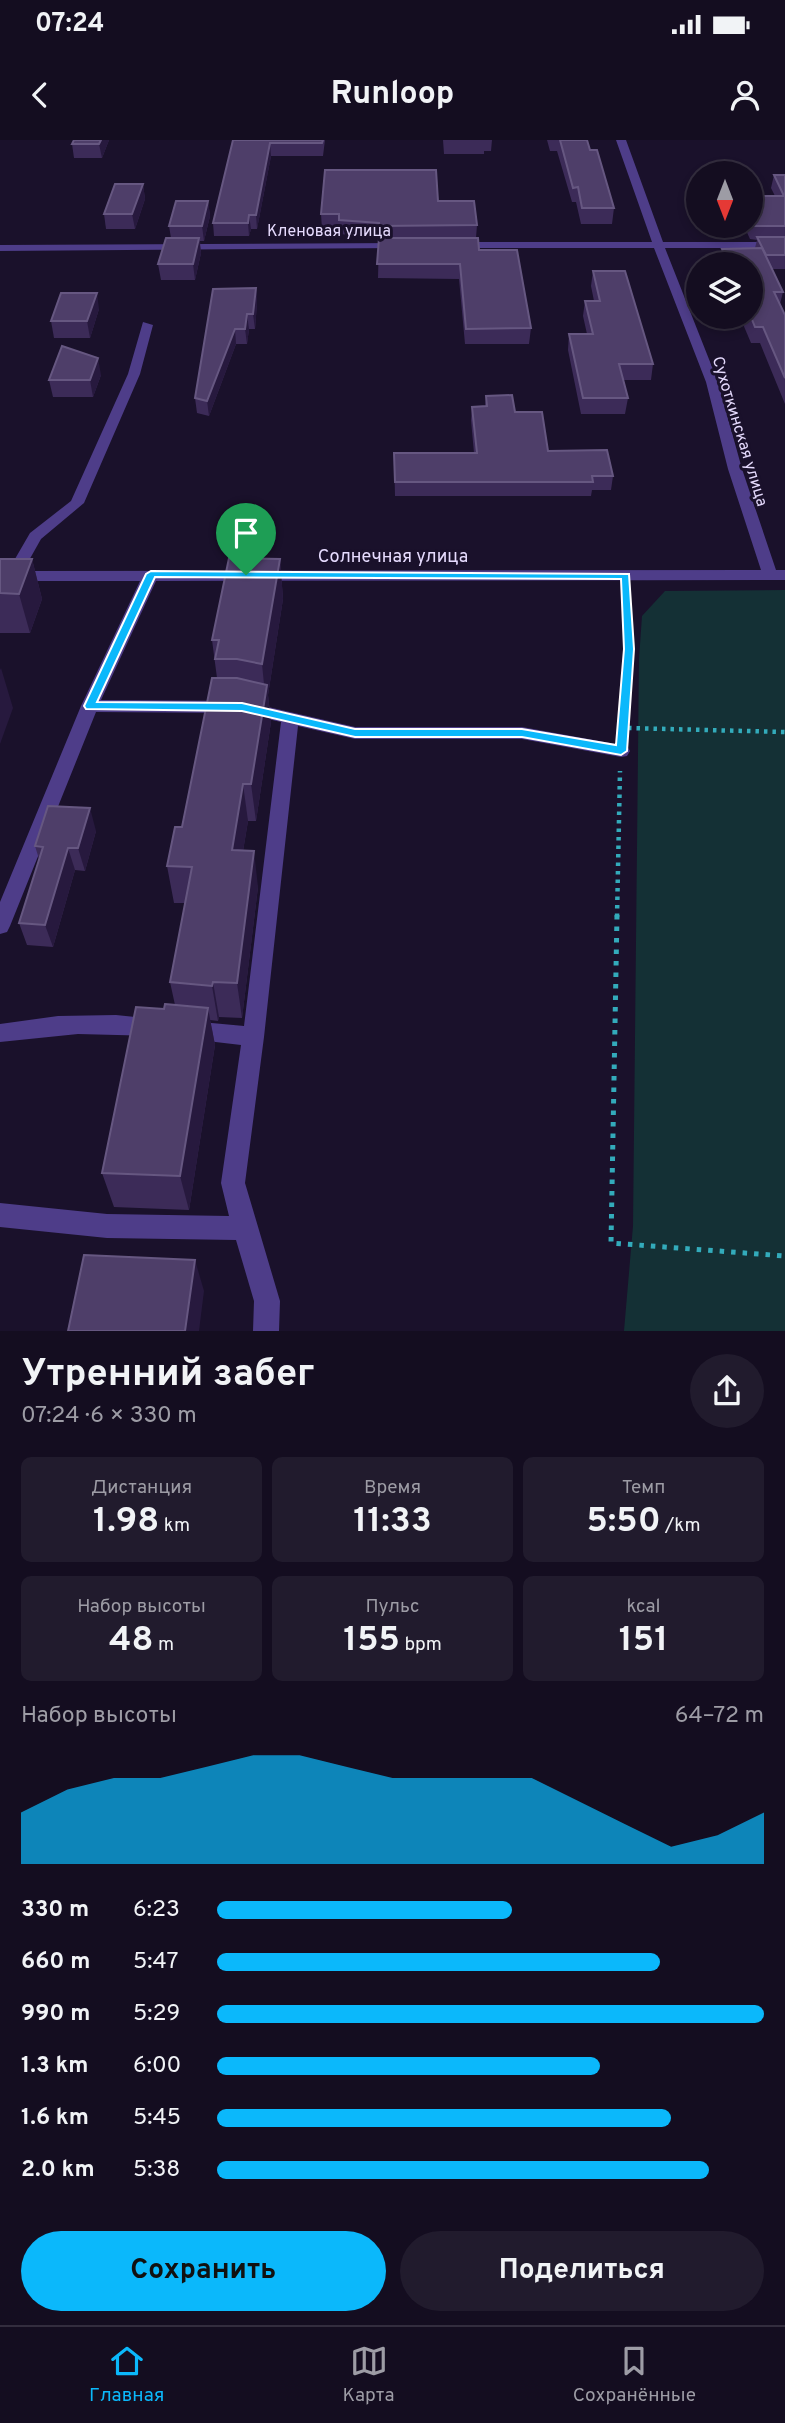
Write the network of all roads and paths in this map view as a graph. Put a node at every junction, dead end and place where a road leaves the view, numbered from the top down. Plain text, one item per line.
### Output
1 (621, 140) edge
2 (658, 244) junction
3 (406, 245) edge
4 (448, 245) edge
5 (785, 245) edge
6 (0, 248) edge
7 (148, 325) dead end
8 (151, 574) junction
9 (7, 575) edge
10 (778, 575) edge
11 (625, 576) junction
12 (90, 706) junction
13 (290, 717) junction
14 (623, 728) junction
15 (785, 732) edge
16 (621, 751) junction
17 (0, 926) edge
18 (0, 1033) edge
19 (253, 1037) junction
20 (0, 1215) edge
21 (244, 1228) junction
22 (785, 1256) edge
23 (266, 1331) edge

1 - 2 street, Сухоткинская улица
2 - 4 street
2 - 5 street
2 - 10 street, Сухоткинская улица
3 - 6 street, Кленовая улица
7 - 9 street
8 - 9 street, Солнечная улица
8 - 11 street, Солнечная улица
8 - 12 street
10 - 11 street, Солнечная улица
11 - 14 path
12 - 13 street
12 - 17 street
13 - 16 street
13 - 19 street
14 - 15 path
14 - 16 path
16 - 22 path
18 - 19 street
19 - 21 street
20 - 21 street
21 - 23 street

